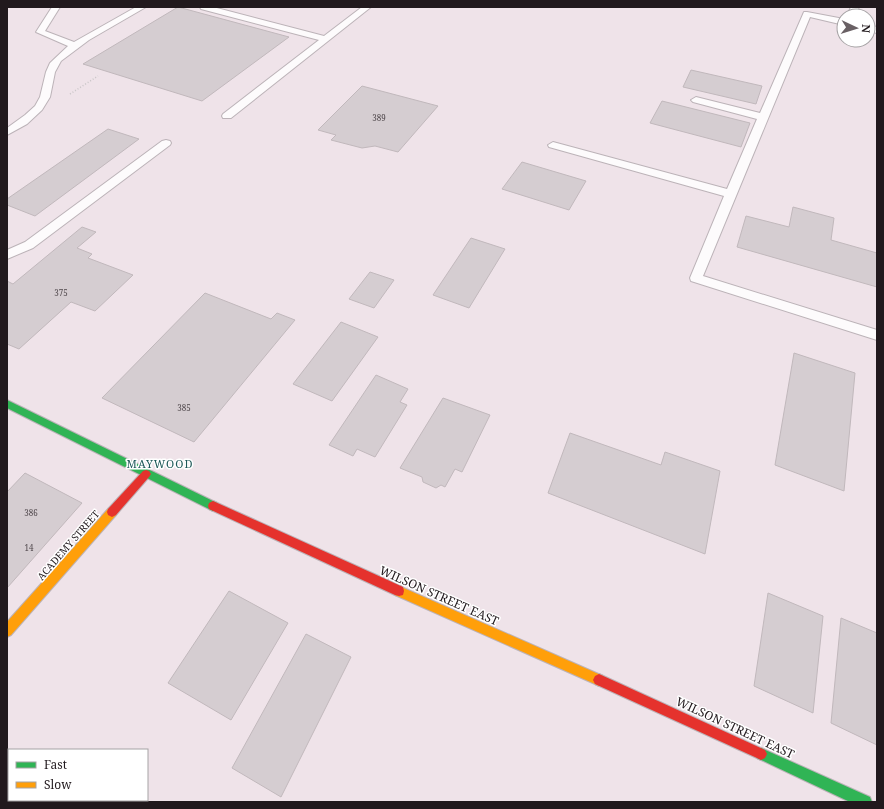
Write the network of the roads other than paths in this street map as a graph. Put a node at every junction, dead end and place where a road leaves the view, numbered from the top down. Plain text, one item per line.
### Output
1 (56, 7) edge
2 (142, 7) edge
3 (208, 7) edge
4 (367, 7) edge
5 (836, 20) edge
6 (326, 39) junction
7 (75, 46) junction
8 (696, 100) dead end
9 (227, 116) dead end
10 (763, 117) junction
11 (7, 132) edge
12 (166, 142) dead end
13 (553, 145) dead end
14 (731, 194) junction
15 (7, 256) edge
16 (877, 335) edge
17 (7, 404) edge
18 (146, 474) junction
19 (7, 632) edge
20 (866, 802) edge

1 - 7 lane
2 - 7 lane
3 - 6 lane
4 - 6 lane
5 - 10 lane
6 - 9 lane
7 - 11 lane
8 - 10 lane
10 - 14 lane
12 - 15 lane
13 - 14 lane
14 - 16 lane
17 - 18 main road, WILSON STREET EAST
18 - 19 main road, ACADEMY STREET
18 - 20 main road, WILSON STREET EAST

